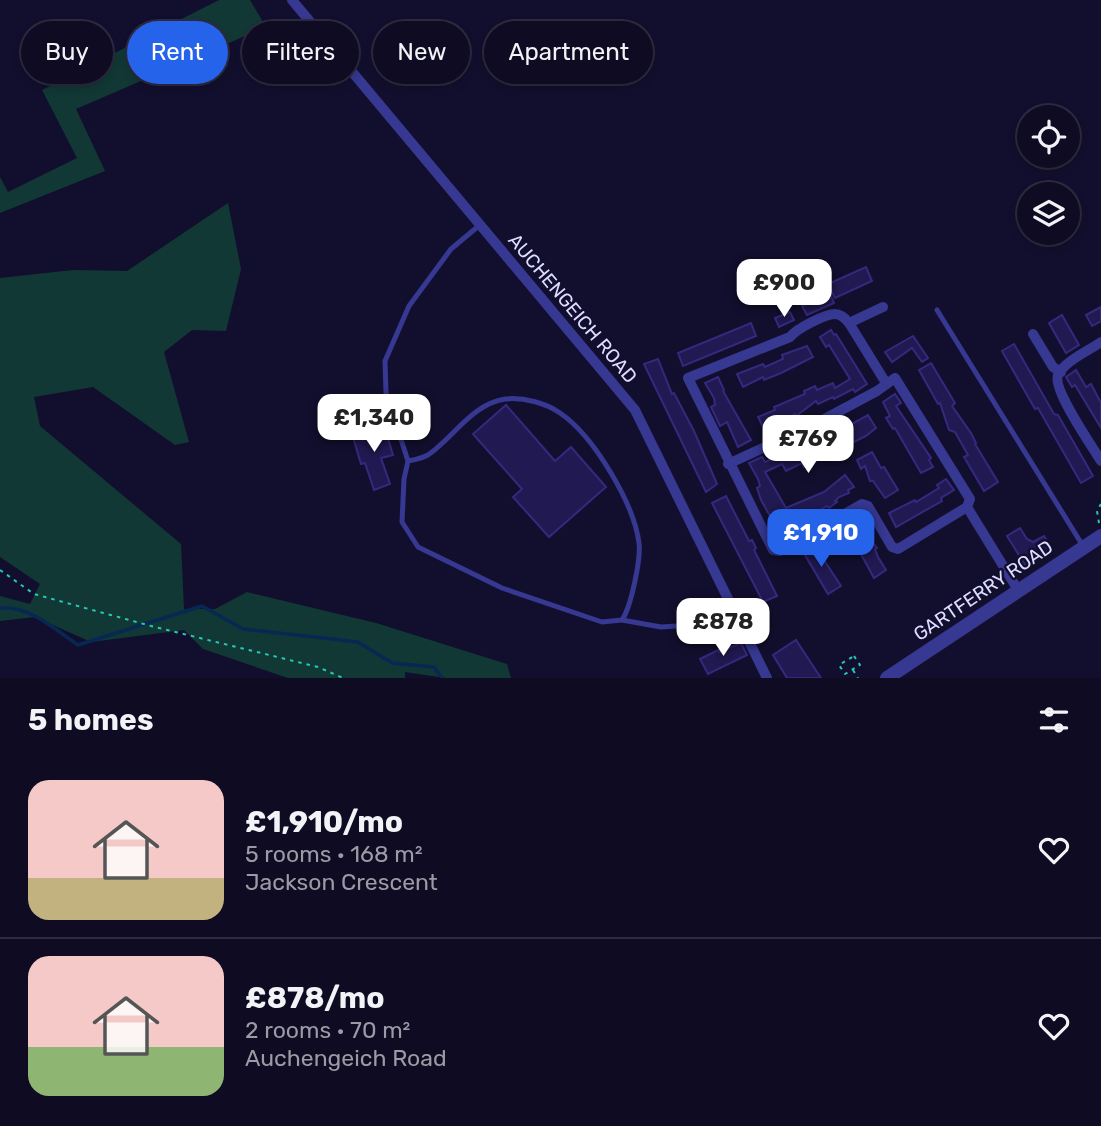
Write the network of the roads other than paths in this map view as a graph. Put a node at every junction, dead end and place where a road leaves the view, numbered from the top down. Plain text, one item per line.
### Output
1 (292, 0) edge
2 (481, 224) junction
3 (883, 307) dead end
4 (937, 310) dead end
5 (849, 323) junction
6 (1033, 334) dead end
7 (1101, 342) edge
8 (1061, 372) junction
9 (886, 383) junction
10 (408, 461) junction
11 (1101, 461) edge
12 (728, 464) junction
13 (967, 507) junction
14 (1101, 536) edge
15 (1083, 546) junction
16 (1018, 590) junction
17 (622, 620) junction
18 (740, 622) junction
19 (767, 678) edge
20 (887, 678) edge

1 - 2 street, AUCHENGEICH ROAD
2 - 10 lane
2 - 18 street, AUCHENGEICH ROAD
3 - 5 street
4 - 15 lane
5 - 9 street
5 - 12 street
6 - 8 street
7 - 8 street
8 - 11 street
9 - 12 street
9 - 13 street
10 - 17 lane
10 - 17 lane
12 - 13 street
13 - 16 street
14 - 15 street, GARTFERRY ROAD
15 - 16 street, GARTFERRY ROAD
16 - 20 street, GARTFERRY ROAD
17 - 18 lane
18 - 19 street, AUCHENGEICH ROAD

